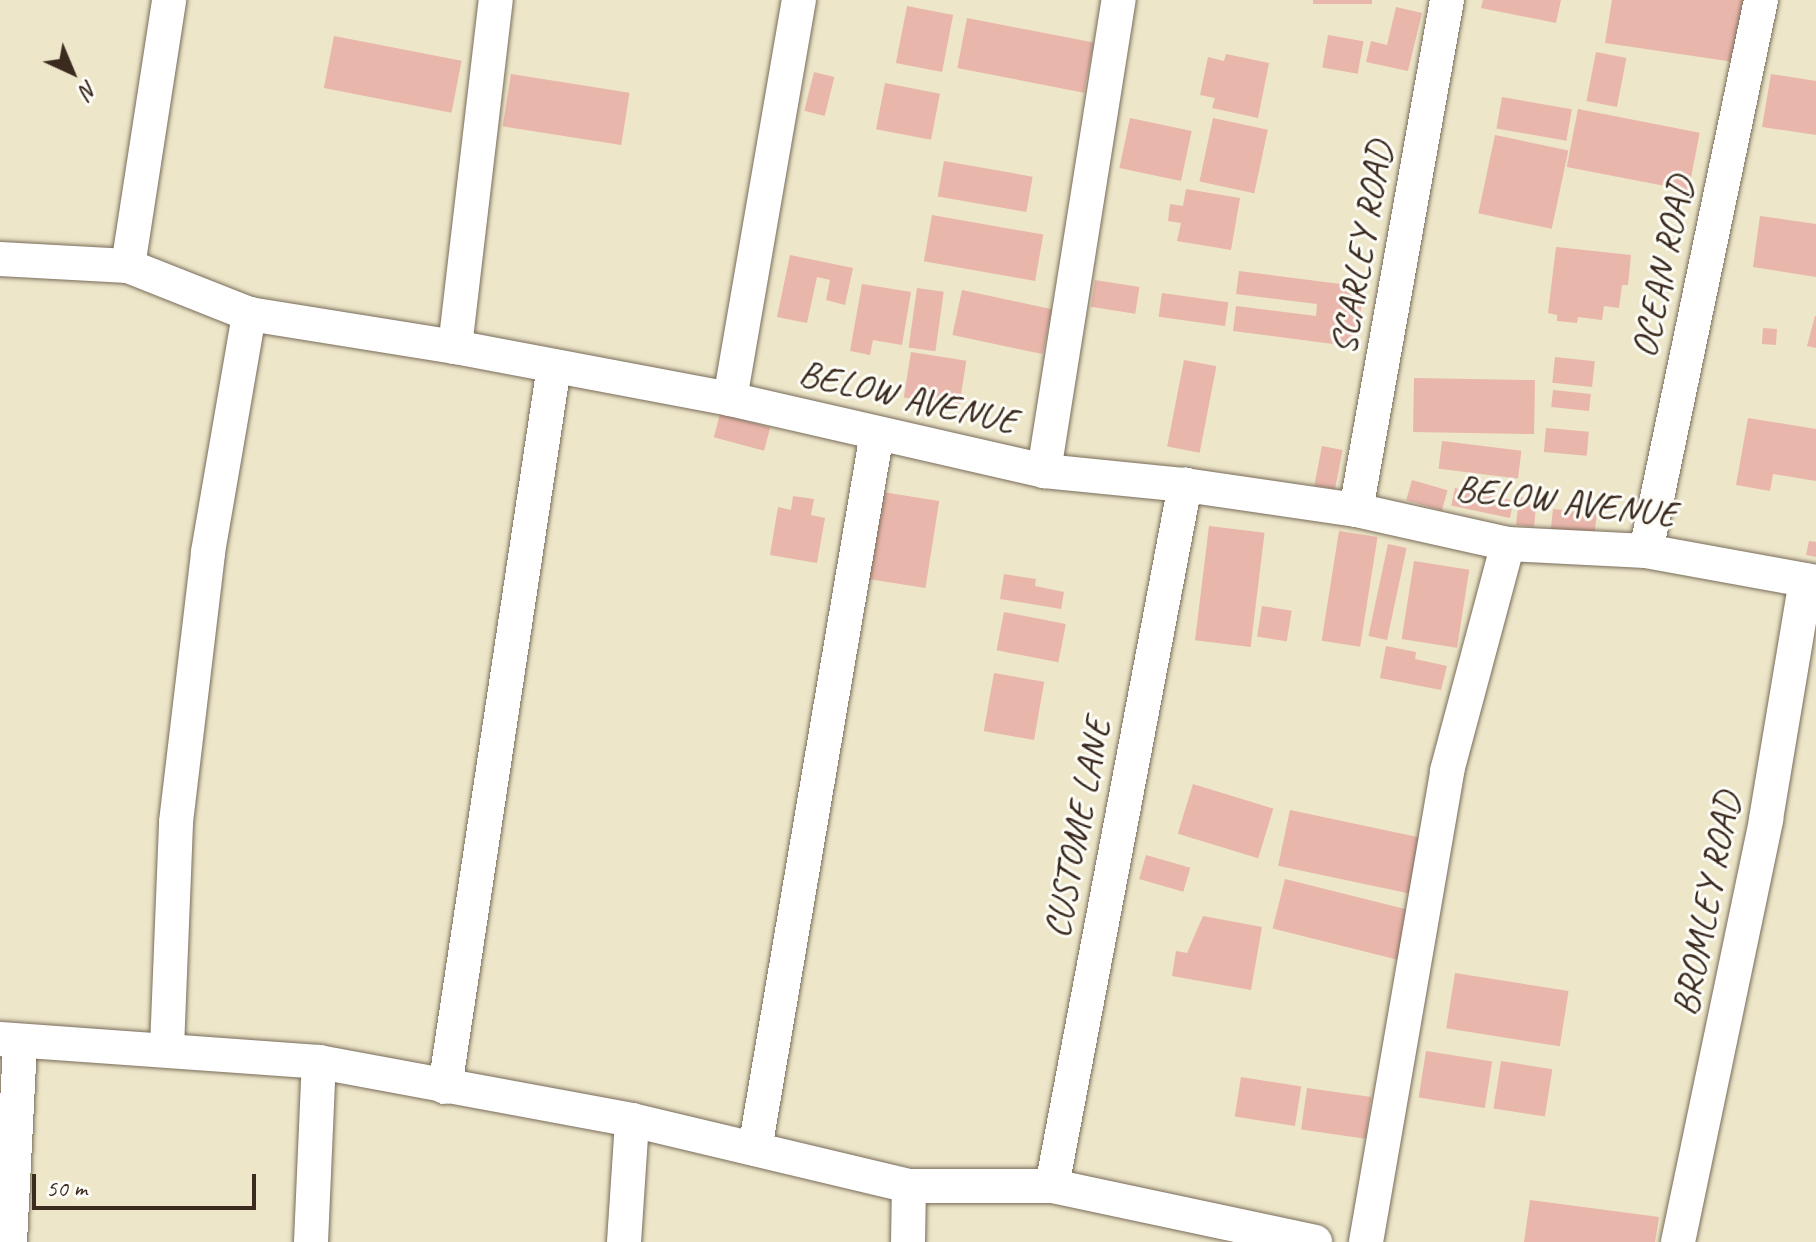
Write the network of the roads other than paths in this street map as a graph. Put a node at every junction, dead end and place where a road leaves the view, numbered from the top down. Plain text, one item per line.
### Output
1 (169, 0) edge
2 (496, 0) edge
3 (799, 0) edge
4 (1119, 0) edge
5 (1447, 0) edge
6 (1761, 0) edge
7 (0, 259) edge
8 (128, 266) junction
9 (249, 314) junction
10 (455, 347) junction
11 (554, 366) junction
12 (730, 399) junction
13 (877, 433) junction
14 (1044, 471) junction
15 (1185, 485) junction
16 (1356, 510) junction
17 (1508, 544) junction
18 (1646, 551) junction
19 (1811, 581) edge
20 (10, 1040) edge
21 (167, 1048) junction
22 (319, 1062) junction
23 (445, 1087) junction
24 (632, 1120) junction
25 (755, 1149) junction
26 (909, 1186) junction
27 (1052, 1186) junction
28 (1252, 1236) edge
29 (10, 1242) edge
30 (311, 1242) edge
31 (624, 1242) edge
32 (908, 1242) edge
33 (1315, 1242) edge
34 (1366, 1242) edge
35 (1678, 1242) edge

1 - 8 street
2 - 10 street
3 - 12 street
4 - 14 street
5 - 16 street, SCARLEY ROAD
6 - 18 street, OCEAN ROAD
7 - 8 street, BELOW AVENUE
8 - 9 street, BELOW AVENUE
9 - 10 street, BELOW AVENUE
9 - 21 street
10 - 11 street, BELOW AVENUE
11 - 12 street, BELOW AVENUE
11 - 23 street
12 - 13 street, BELOW AVENUE
13 - 14 street, BELOW AVENUE
13 - 25 street
14 - 15 street, BELOW AVENUE
15 - 16 street, BELOW AVENUE
15 - 27 street, CUSTOME LANE
16 - 17 street, BELOW AVENUE
17 - 18 street, BELOW AVENUE
17 - 34 street
18 - 19 street, BELOW AVENUE
19 - 35 street, BROMLEY ROAD
20 - 21 street
20 - 29 street
21 - 22 street
22 - 23 street
22 - 30 street
23 - 24 street
24 - 25 street
24 - 31 street
25 - 26 street
26 - 27 street
26 - 32 street
27 - 28 street
28 - 33 street

